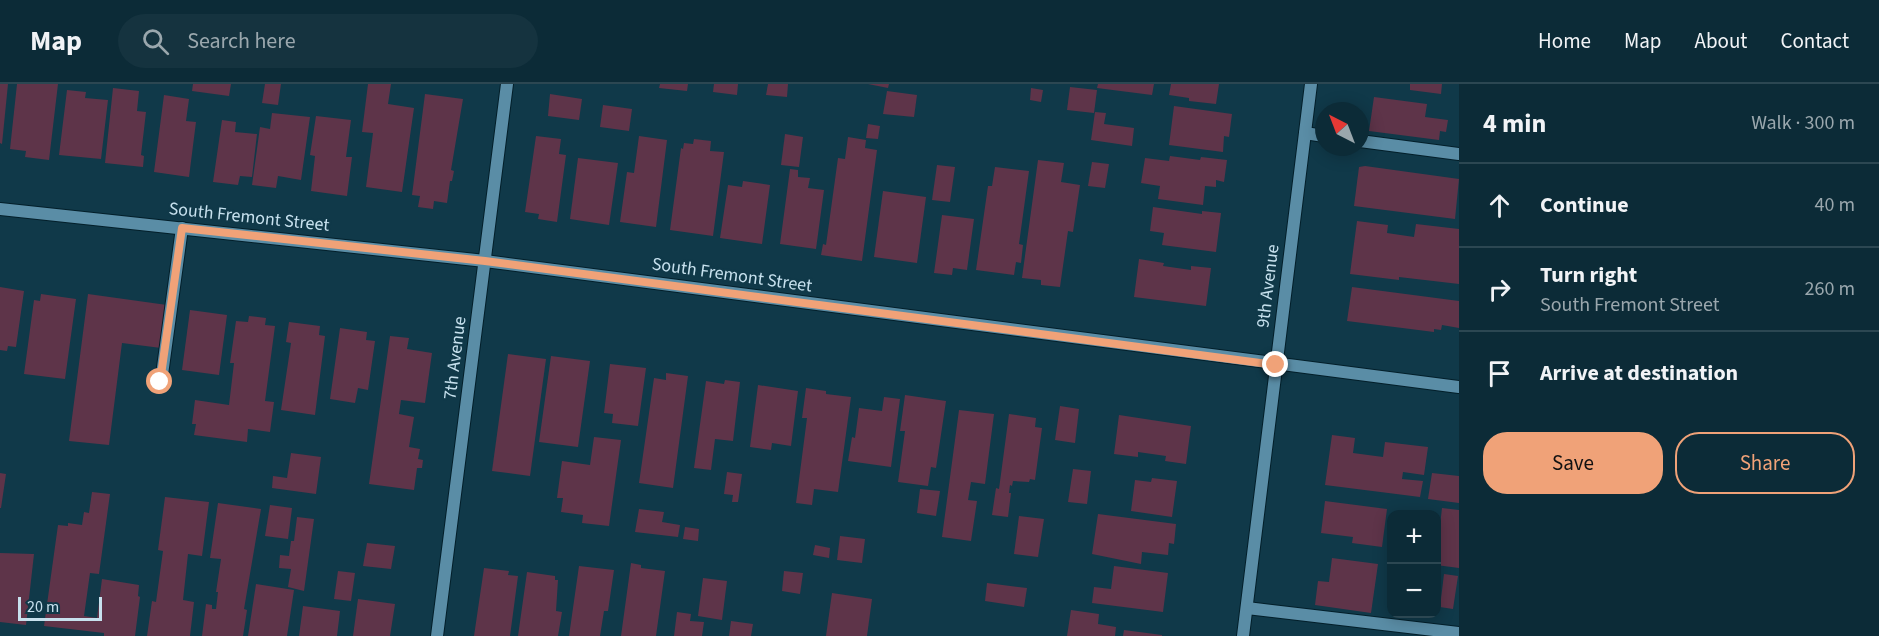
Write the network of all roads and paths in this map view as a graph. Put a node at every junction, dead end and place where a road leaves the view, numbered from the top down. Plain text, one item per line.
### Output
1 (507, 84) edge
2 (1311, 84) edge
3 (1305, 133) junction
4 (1315, 135) edge
5 (1369, 142) edge
6 (1459, 154) edge
7 (0, 209) edge
8 (182, 228) junction
9 (485, 261) junction
10 (1276, 365) junction
11 (160, 382) dead end
12 (1459, 387) edge
13 (1247, 608) junction
14 (1459, 633) edge
15 (437, 636) edge
16 (1244, 636) edge

1 - 9 street, 7th Avenue
2 - 3 street, 9th Avenue
3 - 4 street
3 - 10 street, 9th Avenue
5 - 6 street
7 - 8 street, South Fremont Street
8 - 9 street, South Fremont Street
8 - 11 street
9 - 10 street, South Fremont Street
9 - 15 street, 7th Avenue
10 - 12 street, South Fremont Street
10 - 13 street, 9th Avenue
13 - 14 street
13 - 16 street, 9th Avenue

